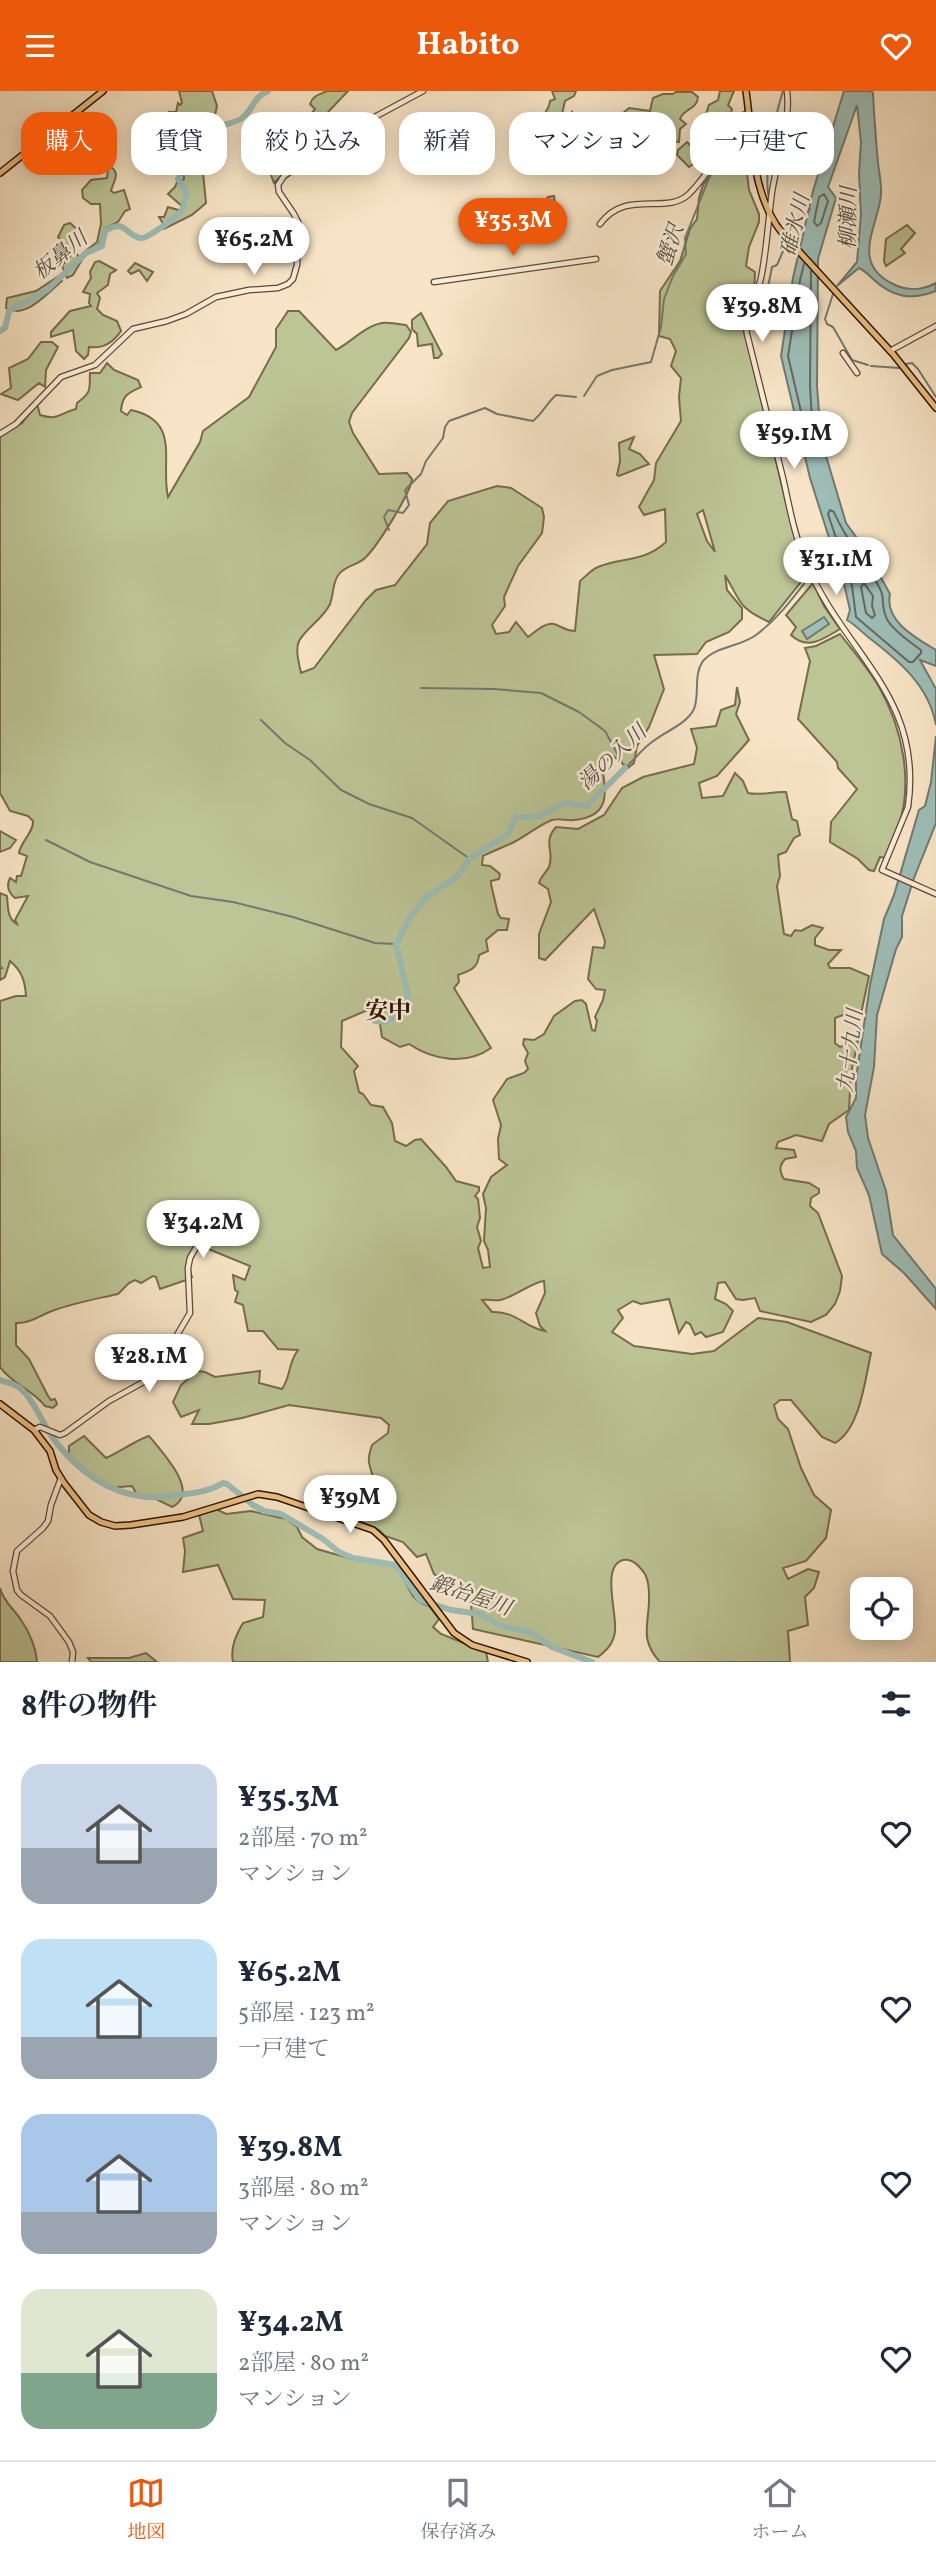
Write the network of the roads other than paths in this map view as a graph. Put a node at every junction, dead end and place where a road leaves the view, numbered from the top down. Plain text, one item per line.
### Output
1 (103, 91) edge
2 (423, 91) edge
3 (746, 91) edge
4 (787, 91) edge
5 (750, 112) edge
6 (0, 173) edge
7 (705, 175) edge
8 (757, 175) edge
9 (770, 217) junction
10 (600, 224) dead end
11 (596, 259) dead end
12 (434, 282) dead end
13 (936, 327) edge
14 (890, 351) junction
15 (843, 353) dead end
16 (857, 373) dead end
17 (936, 408) edge
18 (0, 434) edge
19 (936, 894) edge
20 (206, 1230) dead end
21 (0, 1404) edge
22 (34, 1430) junction
23 (61, 1478) junction
24 (72, 1662) edge
25 (527, 1662) edge

1 - 6 main road
2 - 18 street
3 - 5 main road
4 - 9 street
7 - 10 street
8 - 9 main road
9 - 14 main road
9 - 19 street
11 - 12 street
13 - 14 street
14 - 17 main road
15 - 16 street
20 - 22 street
21 - 22 main road
22 - 23 main road
23 - 24 street
23 - 25 main road

